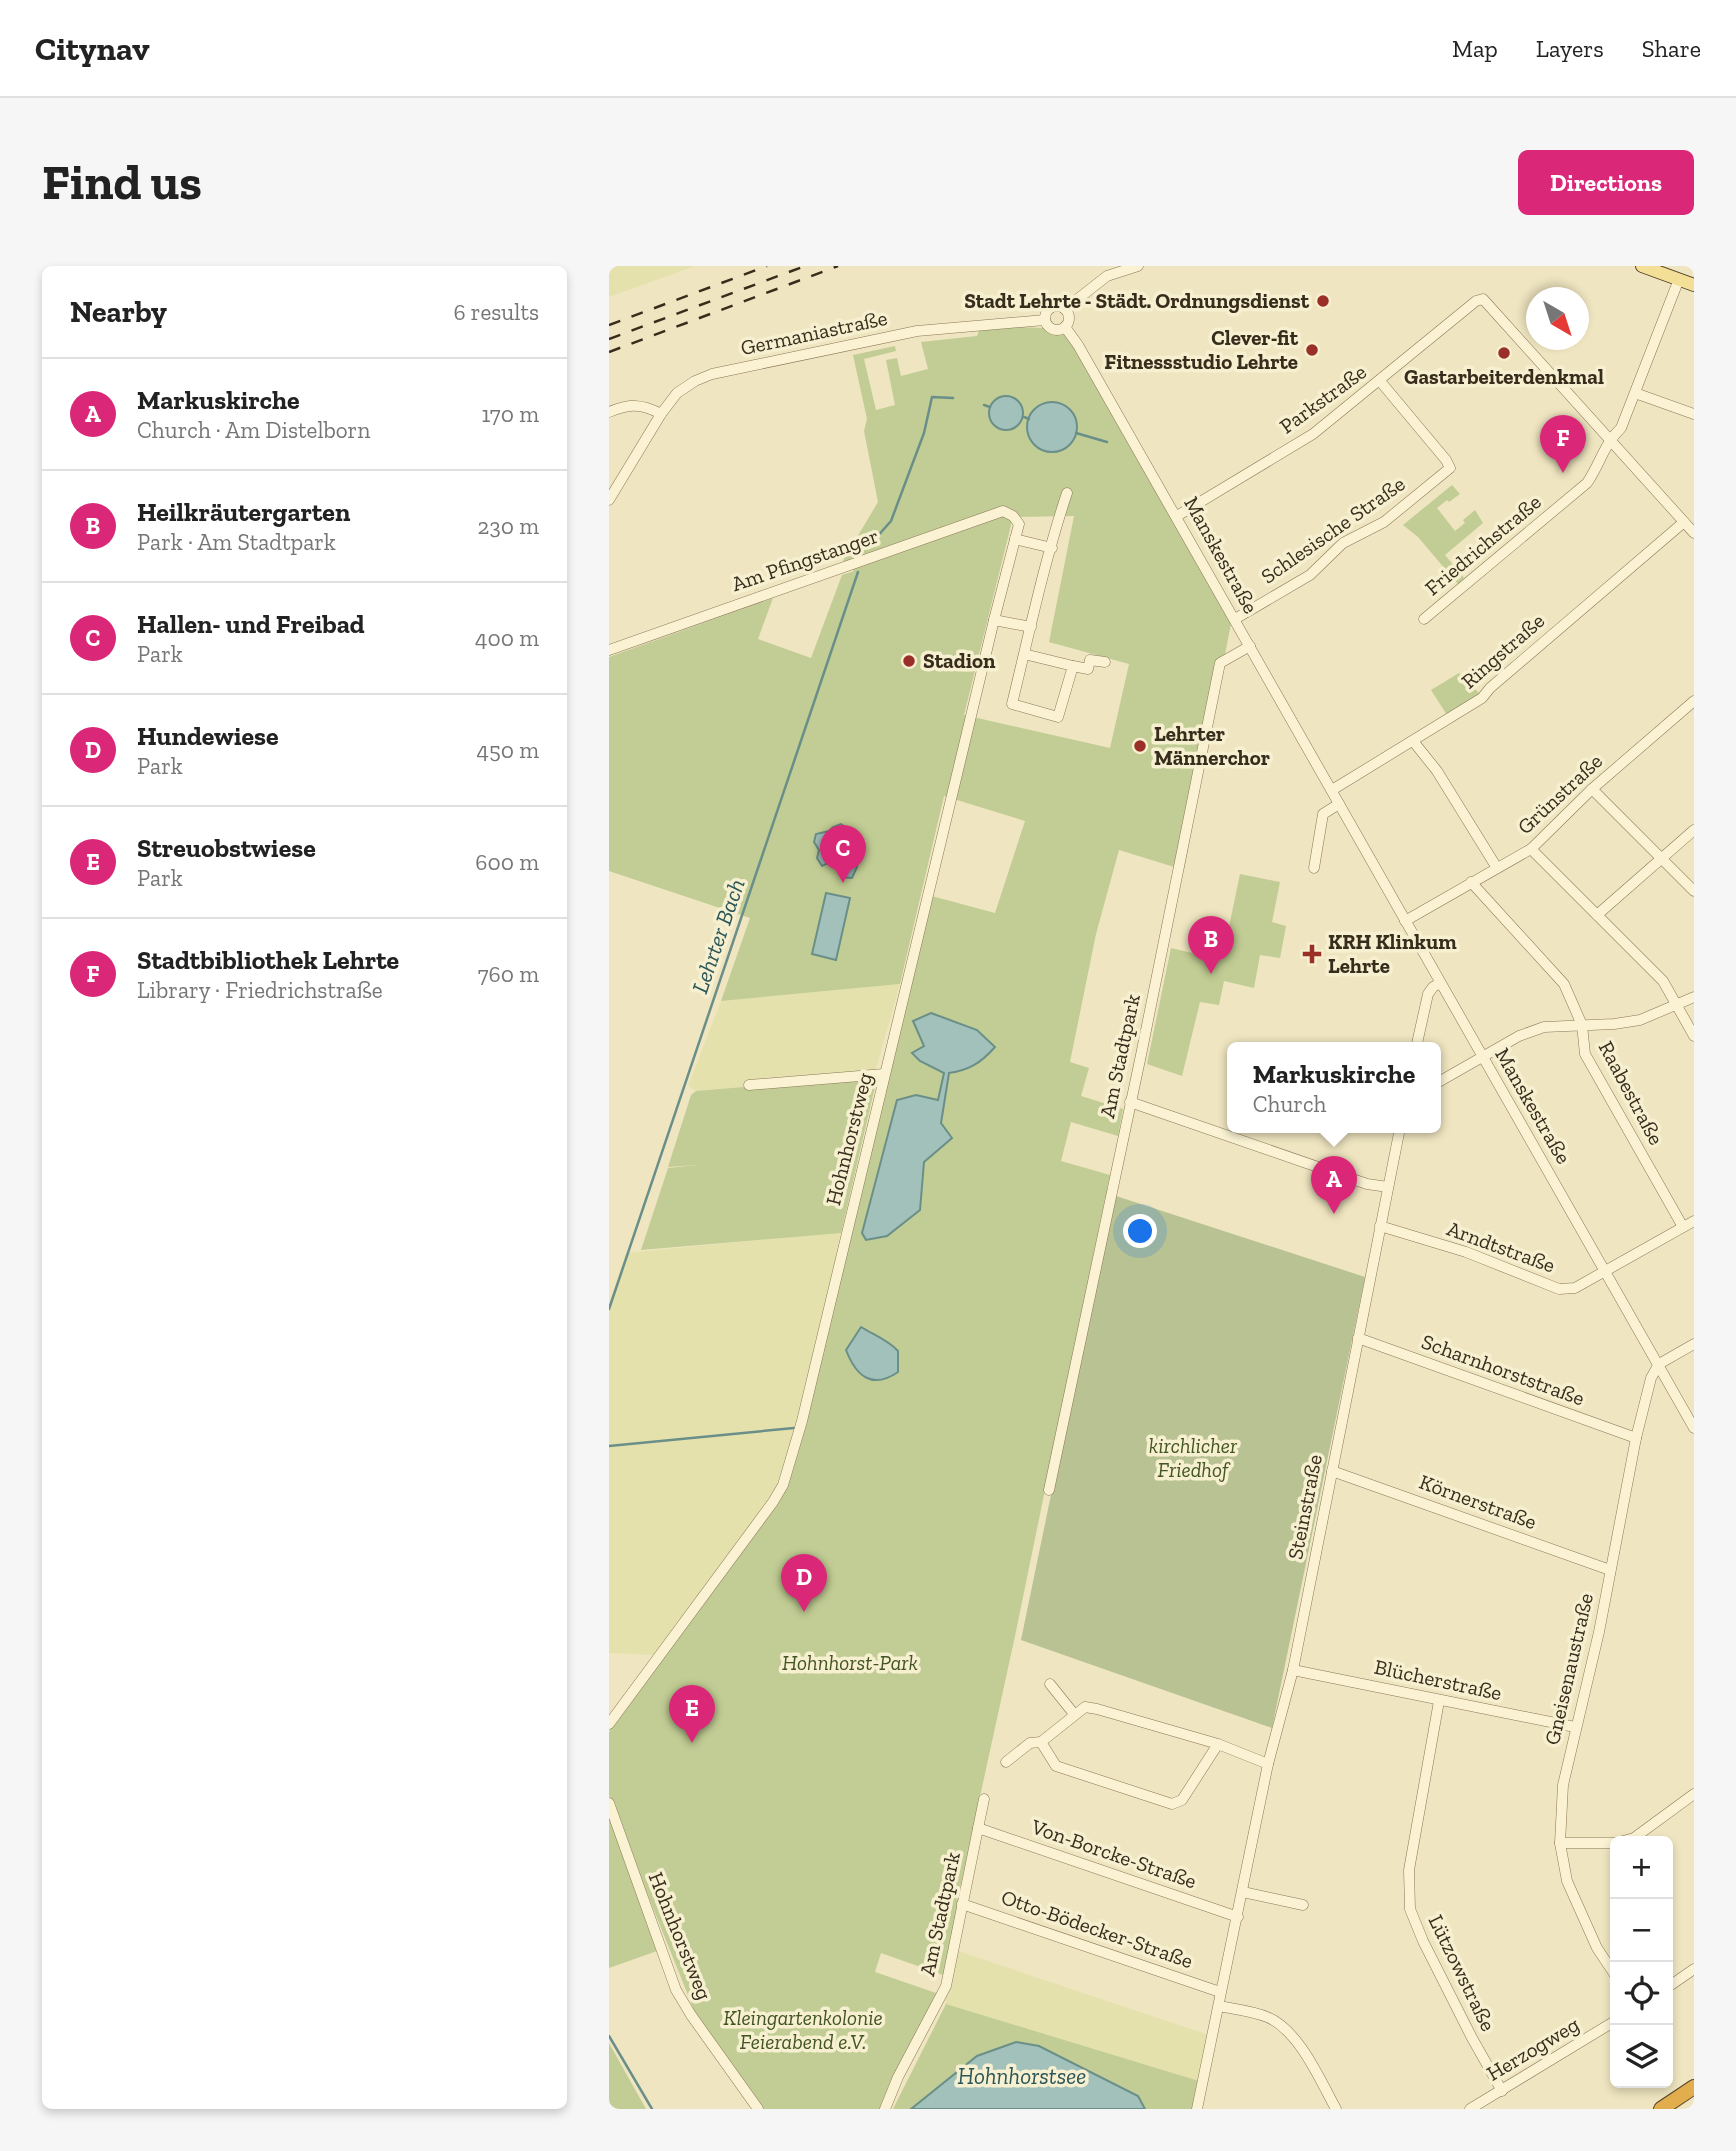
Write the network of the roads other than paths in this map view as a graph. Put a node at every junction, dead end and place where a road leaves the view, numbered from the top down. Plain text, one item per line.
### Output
1 (1138, 266) edge
2 (1642, 266) edge
3 (1122, 268) edge
4 (1679, 279) junction
5 (1694, 285) edge
6 (1065, 309) junction
7 (1045, 320) junction
8 (1065, 327) junction
9 (1380, 381) junction
10 (1635, 393) junction
11 (609, 412) edge
12 (661, 414) junction
13 (1694, 414) edge
14 (1609, 440) junction
15 (1067, 494) dead end
16 (609, 500) edge
17 (1013, 516) joint
18 (1177, 516) junction
19 (1685, 522) junction
20 (1694, 533) edge
21 (1015, 539) junction
22 (1052, 548) junction
23 (1235, 619) junction
24 (1424, 619) dead end
25 (998, 620) junction
26 (1031, 627) junction
27 (1251, 646) junction
28 (609, 650) edge
29 (1024, 654) junction
30 (1105, 662) dead end
31 (1073, 666) junction
32 (1694, 701) edge
33 (1413, 741) junction
34 (1591, 789) junction
35 (1332, 790) junction
36 (1339, 804) junction
37 (1694, 830) edge
38 (1531, 849) junction
39 (1661, 858) junction
40 (1314, 868) dead end
41 (1497, 868) junction
42 (1471, 883) junction
43 (1694, 891) edge
44 (1597, 915) junction
45 (1405, 921) junction
46 (1440, 983) junction
47 (1694, 997) edge
48 (1677, 1006) junction
49 (1582, 1025) junction
50 (1694, 1036) edge
51 (1417, 1042) edge
52 (1483, 1057) junction
53 (884, 1074) junction
54 (1441, 1081) edge
55 (749, 1085) dead end
56 (1130, 1102) junction
57 (1399, 1133) edge
58 (1388, 1187) junction
59 (1694, 1221) edge
60 (1380, 1226) junction
61 (1683, 1227) junction
62 (1606, 1272) junction
63 (1358, 1338) junction
64 (1694, 1344) edge
65 (1659, 1364) junction
66 (1694, 1427) edge
67 (1636, 1438) junction
68 (1332, 1471) junction
69 (1049, 1490) dead end
70 (1610, 1570) junction
71 (1293, 1670) junction
72 (1050, 1685) dead end
73 (1439, 1701) junction
74 (1074, 1714) junction
75 (609, 1724) edge
76 (1575, 1727) junction
77 (1041, 1742) junction
78 (1217, 1744) junction
79 (1006, 1762) dead end
80 (1268, 1764) junction
81 (1694, 1794) edge
82 (984, 1799) dead end
83 (609, 1803) edge
84 (978, 1828) junction
85 (1637, 1836) edge
86 (1560, 1843) junction
87 (1610, 1843) edge
88 (1243, 1892) junction
89 (962, 1904) junction
90 (1304, 1905) dead end
91 (1238, 1917) junction
92 (1610, 1968) edge
93 (1694, 1969) edge
94 (1673, 1984) edge
95 (1220, 1992) junction
96 (1219, 2006) junction
97 (1610, 2024) edge
98 (1694, 2087) edge
99 (1501, 2091) junction
100 (758, 2109) edge
101 (885, 2109) edge
102 (1197, 2109) edge
103 (1336, 2109) edge
104 (1470, 2109) edge
105 (1661, 2109) edge

1 - 3 street
2 - 4 main road
3 - 6 street
4 - 5 main road
4 - 10 street, Friedrichstraße
6 - 7 street
6 - 8 street
7 - 8 street
7 - 12 street, Germaniastraße
8 - 18 street, Manskestraße
9 - 14 street, Parkstraße
9 - 18 street, Parkstraße
9 - 23 street, Schlesische Straße
10 - 13 street
10 - 14 street, Friedrichstraße
11 - 12 street
12 - 16 street, Germaniastraße
14 - 19 street
14 - 24 street, Friedrichstraße
15 - 22 street
17 - 21 street, Hohnhorstweg
17 - 28 street, Am Pfingstanger
18 - 23 street, Manskestraße
19 - 20 street
19 - 33 street, Ringstraße
21 - 22 street
21 - 25 street, Hohnhorstweg
22 - 26 street
23 - 27 street, Manskestraße
25 - 26 street
25 - 53 street, Hohnhorstweg
26 - 29 street
27 - 35 street, Manskestraße
27 - 56 street, Am Stadtpark
29 - 31 street
29 - 31 street
30 - 31 street
32 - 34 street, Grünstraße
33 - 35 street, Ringstraße
33 - 41 street
34 - 38 street, Grünstraße
34 - 39 street
35 - 36 street, Manskestraße
36 - 40 street
36 - 45 street, Manskestraße
37 - 39 street
38 - 41 street, Grünstraße
38 - 44 street
39 - 43 street
39 - 44 street
41 - 42 street, Grünstraße
42 - 45 street, Grünstraße
42 - 49 street, Raabestraße
44 - 48 street
45 - 46 street, Manskestraße
46 - 51 street
46 - 52 street, Manskestraße
47 - 48 street
48 - 49 street
48 - 50 street
49 - 52 street
49 - 61 street, Raabestraße
52 - 54 street
52 - 62 street, Manskestraße
53 - 55 street
53 - 75 street, Hohnhorstweg
56 - 58 street
56 - 69 street, Am Stadtpark
57 - 58 street, Steinstraße
58 - 60 street, Steinstraße
59 - 61 street, Arndtstraße
60 - 62 street, Arndtstraße
60 - 63 street, Steinstraße
61 - 62 street, Arndtstraße
62 - 65 street, Manskestraße
63 - 67 street, Scharnhorststraße
63 - 68 street, Steinstraße
64 - 65 street
65 - 66 street, Manskestraße
65 - 67 street, Gneisenaustraße
67 - 70 street, Gneisenaustraße
68 - 70 street, Körnerstraße
68 - 71 street, Steinstraße
70 - 76 street, Gneisenaustraße
71 - 73 street, Blücherstraße
71 - 80 street, Steinstraße
72 - 74 street
73 - 76 street, Blücherstraße
73 - 99 street, Lützowstraße
74 - 77 street
74 - 78 street
76 - 86 street, Gneisenaustraße
77 - 78 street
77 - 79 street
78 - 80 street
80 - 88 street, Steinstraße
81 - 85 street
82 - 84 street, Am Stadtpark
83 - 100 street, Hohnhorstweg
84 - 89 street, Am Stadtpark
84 - 91 street, Von-Borcke-Straße
86 - 87 street
86 - 92 street, Gneisenaustraße
88 - 90 street
88 - 91 street, Steinstraße
89 - 95 street, Otto-Bödecker-Straße
89 - 101 street, Am Stadtpark
91 - 95 street, Steinstraße
93 - 94 street
95 - 96 street, Steinstraße
96 - 102 street, Steinstraße
96 - 103 street
97 - 99 street, Herzogweg
98 - 105 highway
99 - 104 street, Herzogweg

